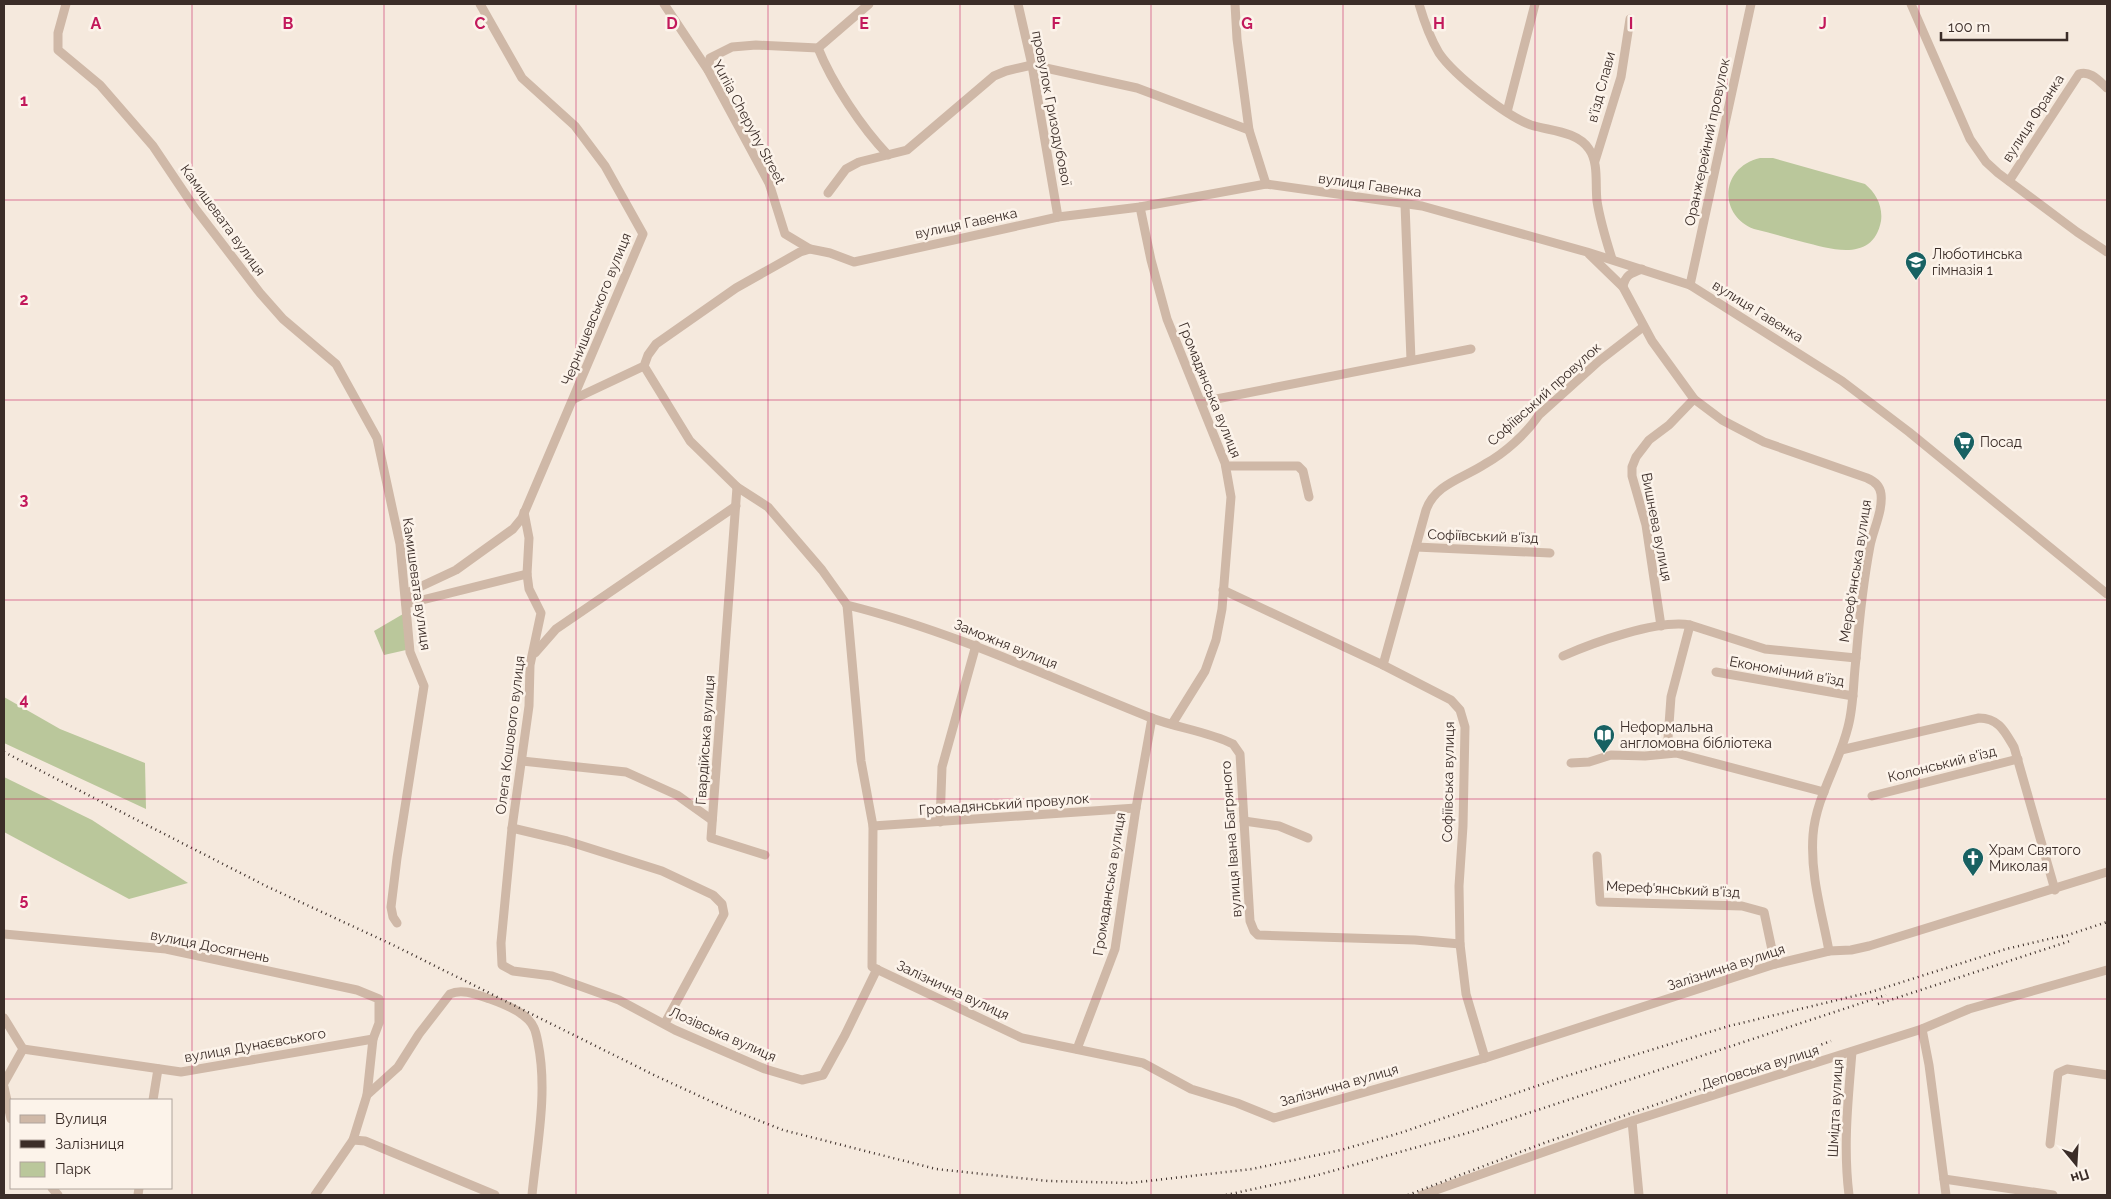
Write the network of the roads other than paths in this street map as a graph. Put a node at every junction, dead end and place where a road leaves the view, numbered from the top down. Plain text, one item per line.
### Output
1 (66, 4) edge
2 (480, 4) edge
3 (664, 4) edge
4 (1018, 4) edge
5 (1235, 4) edge
6 (1419, 4) edge
7 (1535, 4) edge
8 (1751, 4) edge
9 (1911, 4) edge
10 (863, 5) edge
11 (1630, 19) dead end
12 (818, 48) junction
13 (1032, 65) junction
14 (708, 70) junction
15 (2107, 88) edge
16 (1507, 112) junction
17 (1249, 130) junction
18 (888, 156) junction
19 (1595, 161) junction
20 (2009, 181) junction
21 (1266, 184) junction
22 (828, 193) dead end
23 (1405, 204) junction
24 (1140, 207) junction
25 (1058, 218) junction
26 (810, 249) junction
27 (1587, 252) junction
28 (2107, 252) edge
29 (1612, 259) junction
30 (1642, 269) junction
31 (1690, 285) junction
32 (1623, 286) junction
33 (1643, 327) junction
34 (1471, 349) dead end
35 (1411, 360) junction
36 (644, 366) junction
37 (574, 399) junction
38 (1694, 399) junction
39 (1200, 402) junction
40 (1226, 466) junction
41 (737, 487) junction
42 (1308, 497) dead end
43 (736, 506) junction
44 (524, 512) junction
45 (1416, 547) junction
46 (1550, 553) dead end
47 (527, 574) junction
48 (1223, 590) junction
49 (2107, 594) edge
50 (406, 604) junction
51 (847, 605) junction
52 (1690, 625) junction
53 (1661, 626) junction
54 (976, 645) junction
55 (533, 655) junction
56 (1563, 656) dead end
57 (1856, 658) junction
58 (1383, 665) junction
59 (1716, 672) dead end
60 (1853, 696) junction
61 (1152, 718) junction
62 (1172, 724) junction
63 (1841, 750) junction
64 (1667, 752) junction
65 (2018, 759) junction
66 (522, 761) junction
67 (1571, 763) dead end
68 (1824, 792) junction
69 (1872, 796) dead end
70 (1136, 808) junction
71 (712, 820) junction
72 (1244, 821) junction
73 (940, 822) junction
74 (873, 826) junction
75 (512, 828) junction
76 (1308, 838) dead end
77 (765, 855) dead end
78 (1597, 856) dead end
79 (2107, 872) edge
80 (2055, 890) junction
81 (397, 923) dead end
82 (4, 934) edge
83 (1460, 944) junction
84 (1829, 952) junction
85 (1775, 964) junction
86 (502, 965) joint
87 (876, 969) junction
88 (2107, 970) edge
89 (4, 1018) edge
90 (664, 1023) junction
91 (1922, 1029) junction
92 (373, 1039) junction
93 (1077, 1048) junction
94 (23, 1049) junction
95 (1852, 1052) junction
96 (1485, 1058) junction
97 (158, 1069) junction
98 (2107, 1075) edge
99 (4, 1085) edge
100 (367, 1095) junction
101 (153, 1099) edge
102 (10, 1114) edge
103 (1632, 1122) junction
104 (353, 1140) junction
105 (2050, 1144) dead end
106 (1944, 1179) junction
107 (316, 1195) edge
108 (494, 1195) edge
109 (532, 1195) edge
110 (1422, 1195) edge
111 (1639, 1195) edge
112 (1849, 1195) edge
113 (1946, 1195) edge
114 (2054, 1195) edge

1 - 50 street, Камишевата вулиця
2 - 37 street, Чернишевського вулиця
3 - 14 street, Yuriia Chepyhy Street
4 - 13 street, провулок Гризодубової
5 - 17 street
6 - 16 street
7 - 16 street
8 - 31 street, Оранжерейний провулок
9 - 20 street
10 - 12 street
11 - 19 street, в'їзд Слави
12 - 14 street
12 - 18 street
13 - 17 street
13 - 18 street
13 - 25 street, провулок Гризодубової
14 - 26 street, Yuriia Chepyhy Street
15 - 20 street, вулиця Франка
16 - 19 street
17 - 21 street
18 - 22 street
19 - 29 street
20 - 28 street
21 - 23 street, вулиця Гавенка
21 - 24 street, вулиця Гавенка
23 - 27 street, вулиця Гавенка
23 - 35 street
24 - 25 street, вулиця Гавенка
24 - 39 street, Громадянська вулиця
25 - 26 street, вулиця Гавенка
26 - 36 street
27 - 29 street, вулиця Гавенка
27 - 32 street, Мереф'янська вулиця
29 - 30 street, вулиця Гавенка
30 - 31 street, вулиця Гавенка
30 - 32 street
31 - 49 street, вулиця Гавенка
32 - 33 street, Мереф'янська вулиця
33 - 38 street, Мереф'янська вулиця
33 - 45 street, Софіївський провулок
34 - 35 street
35 - 39 street
36 - 37 street
36 - 41 street
37 - 44 street, Чернишевського вулиця
38 - 53 street, Вишнева вулиця
38 - 57 street, Мереф'янська вулиця
39 - 40 street, Громадянська вулиця
40 - 42 street
40 - 48 street, Громадянська вулиця
41 - 43 street, Гвардійська вулиця
41 - 51 street
43 - 55 street
43 - 71 street, Гвардійська вулиця
44 - 47 street, Олега Кошового вулиця
44 - 50 street, Чернишевського вулиця
45 - 46 street, Софіївський в'їзд
45 - 58 street, Софіївський провулок
47 - 50 street
47 - 55 street, Олега Кошового вулиця
48 - 58 street, Софіївська вулиця
48 - 62 street, Громадянська вулиця
50 - 81 street, Камишевата вулиця
51 - 54 street, Заможня вулиця
51 - 74 street, Залізнична вулиця
52 - 53 street
52 - 57 street
52 - 64 street
53 - 56 street
54 - 61 street, Заможня вулиця
54 - 73 street
55 - 66 street, Олега Кошового вулиця
57 - 60 street, Мереф'янська вулиця
58 - 83 street, Софіївська вулиця
59 - 60 street, Економічний в'їзд
60 - 63 street, Мереф'янська вулиця
61 - 62 street, вулиця Івана Багряного
61 - 70 street, Громадянська вулиця
62 - 72 street, вулиця Івана Багряного
63 - 65 street
63 - 68 street, Мереф'янська вулиця
64 - 67 street
64 - 68 street
65 - 69 street, Колонський в'їзд
65 - 80 street
66 - 71 street, Гвардійська вулиця
66 - 75 street, Олега Кошового вулиця
68 - 84 street, Мереф'янська вулиця
70 - 73 street, Громадянський провулок
70 - 93 street, Громадянська вулиця
71 - 77 street
72 - 76 street
72 - 83 street, вулиця Івана Багряного
73 - 74 street, Громадянський провулок
74 - 87 street, Залізнична вулиця
75 - 86 street, Олега Кошового вулиця
75 - 90 street
78 - 85 street, Мереф'янський в'їзд
79 - 80 street, Залізнична вулиця
80 - 84 street, Залізнична вулиця
82 - 92 street, вулиця Досягнень
83 - 96 street, Софіївська вулиця
84 - 85 street, Залізнична вулиця
85 - 96 street, Залізнична вулиця
86 - 90 street, Лозівська вулиця
87 - 90 street, Лозівська вулиця
87 - 93 street, Залізнична вулиця
88 - 91 street, Деповська вулиця
89 - 94 street
91 - 95 street, Деповська вулиця
91 - 106 street
92 - 97 street, вулиця Дунаєвського
92 - 100 street
93 - 96 street, Залізнична вулиця
94 - 97 street, вулиця Дунаєвського
94 - 99 street
95 - 103 street, Деповська вулиця
95 - 112 street, Шмідта вулиця
97 - 101 street
98 - 105 street
99 - 102 street
100 - 104 street
100 - 109 street
103 - 110 street, Деповська вулиця
103 - 111 street
104 - 107 street
104 - 108 street
106 - 113 street
106 - 114 street

